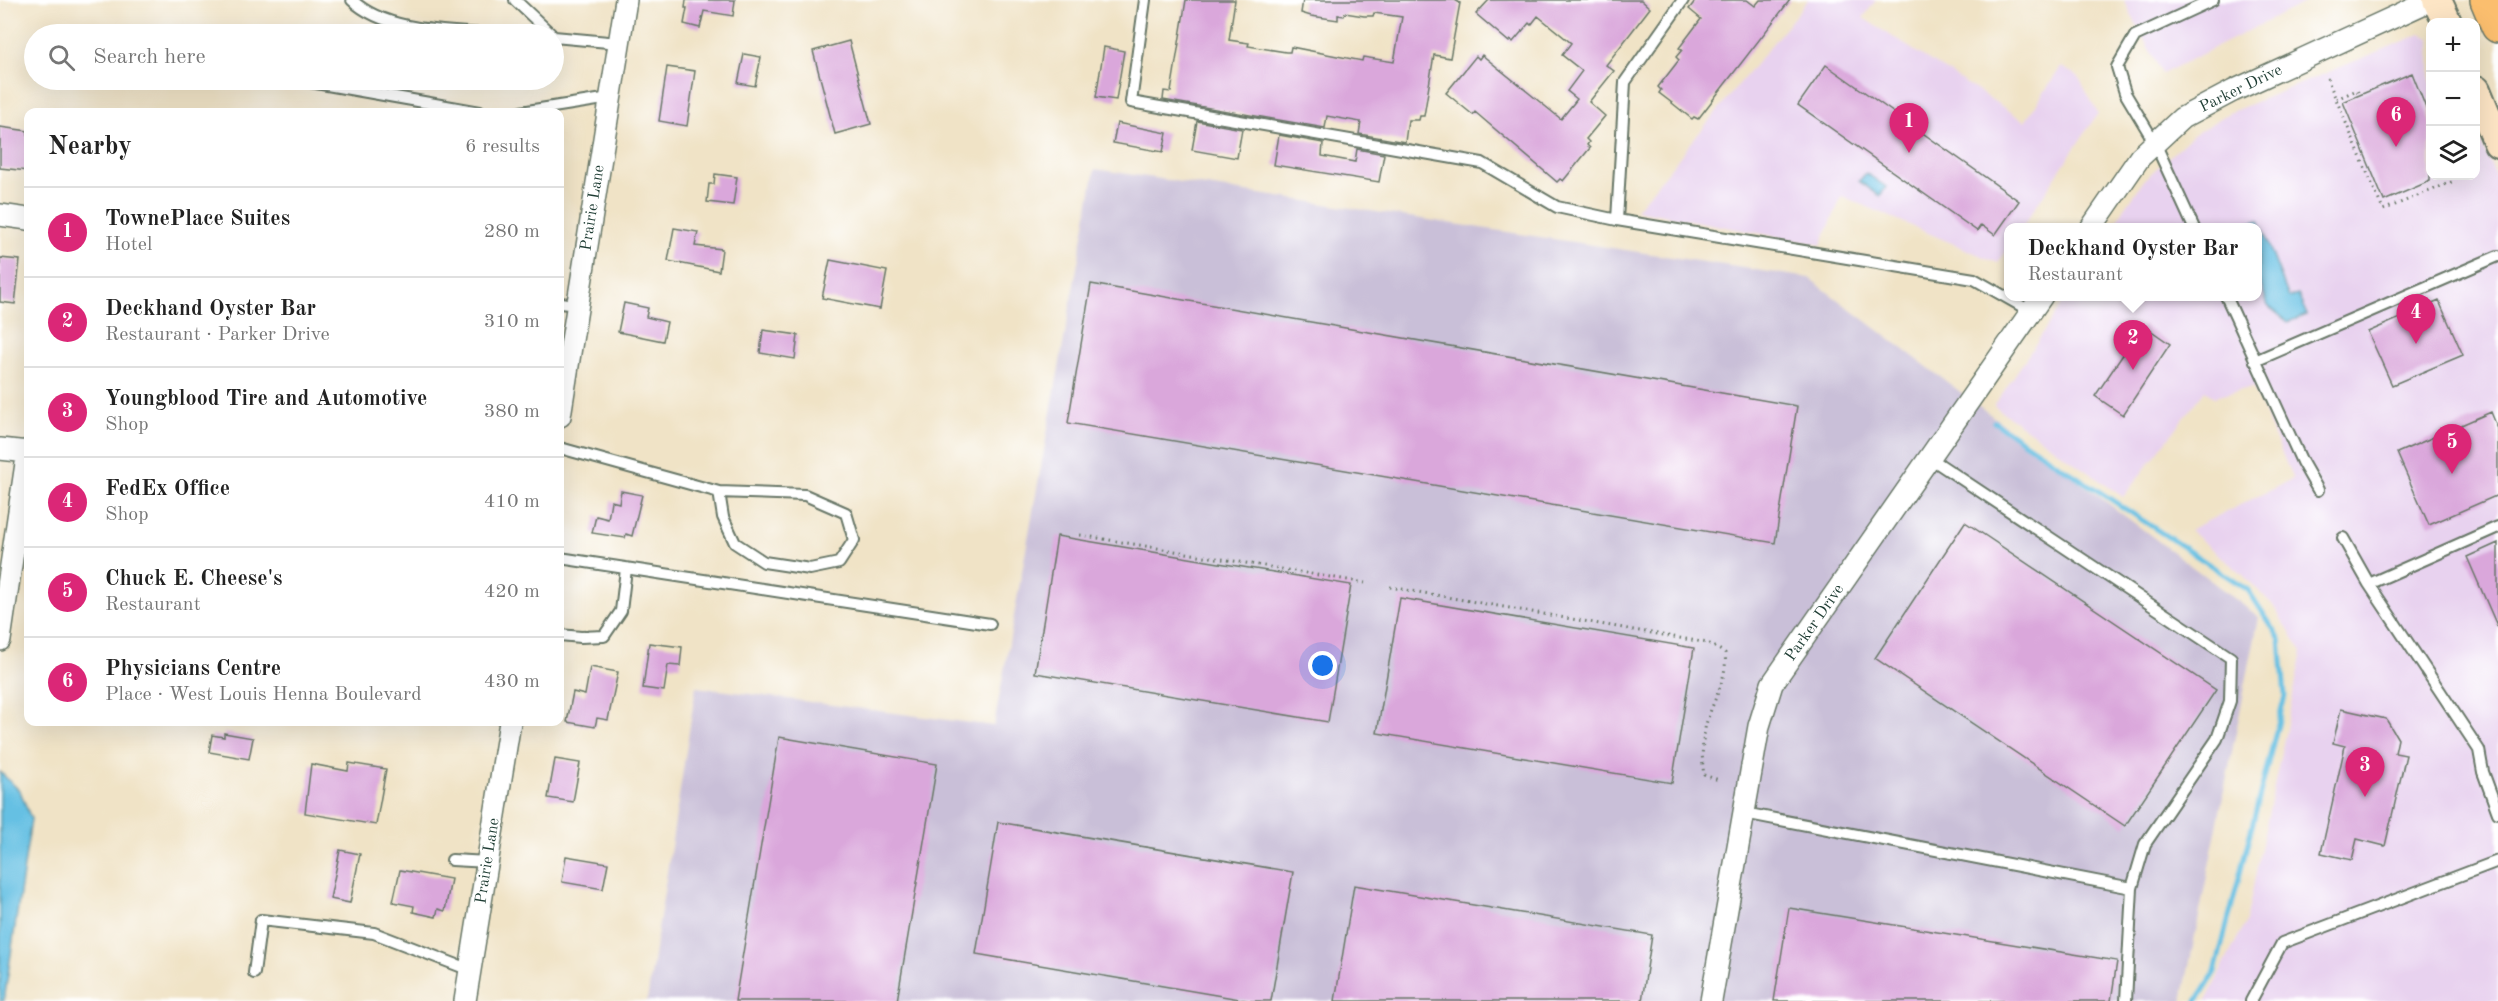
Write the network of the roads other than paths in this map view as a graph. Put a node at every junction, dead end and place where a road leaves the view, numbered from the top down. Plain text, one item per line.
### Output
1 (352, 0) edge
2 (515, 0) edge
3 (626, 0) edge
4 (1144, 0) edge
5 (1683, 0) edge
6 (2213, 0) edge
7 (2431, 0) edge
8 (2437, 0) edge
9 (2487, 0) edge
10 (2445, 18) edge
11 (404, 24) edge
12 (540, 24) edge
13 (2498, 26) edge
14 (564, 37) edge
15 (619, 43) junction
16 (356, 90) edge
17 (610, 98) junction
18 (2480, 102) edge
19 (457, 108) edge
20 (546, 108) edge
21 (2155, 143) junction
22 (2498, 143) edge
23 (0, 215) edge
24 (24, 218) edge
25 (1617, 219) junction
26 (2094, 223) edge
27 (2192, 223) edge
28 (2498, 256) edge
29 (2004, 291) edge
30 (2228, 301) edge
31 (568, 304) edge
32 (2037, 304) edge
33 (564, 360) edge
34 (2255, 361) junction
35 (0, 449) edge
36 (564, 449) edge
37 (24, 451) edge
38 (1930, 458) junction
39 (24, 478) edge
40 (2318, 490) dead end
41 (719, 492) junction
42 (2498, 527) edge
43 (2343, 537) dead end
44 (564, 559) edge
45 (626, 569) junction
46 (2368, 584) junction
47 (990, 624) dead end
48 (564, 635) edge
49 (0, 639) edge
50 (509, 726) edge
51 (1744, 813) junction
52 (2498, 813) edge
53 (452, 860) dead end
54 (2498, 861) edge
55 (488, 862) junction
56 (2132, 888) junction
57 (470, 970) junction
58 (254, 974) dead end
59 (465, 1001) edge
60 (1711, 1001) edge
61 (2126, 1001) edge
62 (2251, 1001) edge

1 - 11 lane
2 - 12 lane
3 - 15 street, Prairie Lane
4 - 25 lane
5 - 25 lane
6 - 21 lane
7 - 21 street, Parker Drive
8 - 10 main road
9 - 13 highway
14 - 15 lane
15 - 17 street, Prairie Lane
16 - 19 lane
17 - 20 lane
17 - 31 street, Prairie Lane
18 - 22 main road
21 - 26 street, Parker Drive
21 - 27 lane
23 - 24 street
25 - 29 lane
28 - 34 lane
30 - 34 lane
31 - 33 street, Prairie Lane
32 - 38 street, Parker Drive
34 - 40 lane
35 - 37 street
36 - 41 lane
38 - 51 street, Parker Drive
38 - 56 lane
39 - 49 street
41 - 41 lane
42 - 46 lane
43 - 46 lane
44 - 45 lane
45 - 47 lane
45 - 48 lane
46 - 52 lane
50 - 55 street, Prairie Lane
51 - 56 lane
51 - 60 street, Parker Drive
53 - 55 lane
54 - 62 lane
55 - 57 street, Prairie Lane
56 - 61 lane
57 - 58 lane
57 - 59 street, Prairie Lane

